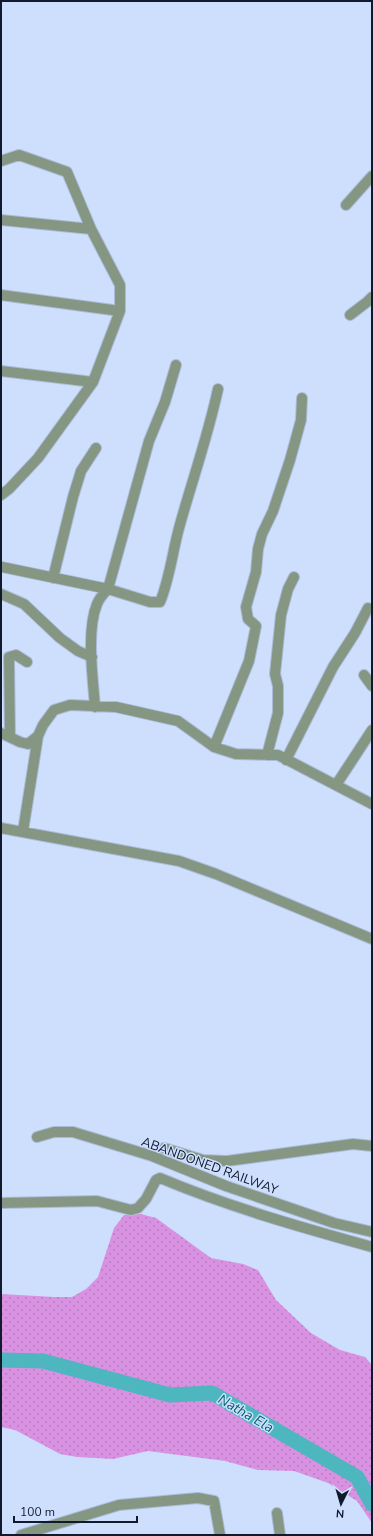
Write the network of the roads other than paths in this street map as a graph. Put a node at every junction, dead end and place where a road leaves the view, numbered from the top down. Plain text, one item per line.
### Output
1 (1, 161) edge
2 (372, 176) edge
3 (346, 205) dead end
4 (1, 220) edge
5 (91, 229) junction
6 (1, 295) edge
7 (372, 297) edge
8 (364, 305) junction
9 (120, 311) junction
10 (372, 312) edge
11 (350, 315) dead end
12 (176, 365) dead end
13 (1, 371) edge
14 (93, 382) junction
15 (218, 389) dead end
16 (302, 398) dead end
17 (96, 448) dead end
18 (1, 495) edge
19 (2, 567) edge
20 (294, 577) dead end
21 (53, 578) junction
22 (108, 589) junction
23 (1, 594) edge
24 (368, 608) dead end
25 (92, 657) junction
26 (27, 662) dead end
27 (364, 675) dead end
28 (372, 686) edge
29 (95, 707) junction
30 (372, 730) edge
31 (6, 735) edge
32 (38, 736) junction
33 (214, 747) junction
34 (267, 755) junction
35 (286, 760) junction
36 (336, 785) junction
37 (372, 804) edge
38 (1, 828) edge
39 (23, 831) junction
40 (372, 939) edge
41 (37, 1137) dead end
42 (372, 1146) edge
43 (164, 1148) dead end
44 (1, 1203) edge
45 (372, 1232) edge
46 (372, 1247) edge
47 (278, 1513) dead end
48 (21, 1535) edge
49 (220, 1535) edge
50 (280, 1535) edge

1 - 5 street
2 - 3 street
4 - 5 street
5 - 9 street
6 - 9 street
7 - 8 street
8 - 10 street
8 - 11 street
9 - 14 street
12 - 22 street
13 - 14 street
14 - 18 street
15 - 22 street
16 - 33 street
17 - 21 street
19 - 21 street
20 - 34 street
21 - 22 street
22 - 25 street
23 - 25 street
24 - 35 street
25 - 29 street
26 - 31 street
27 - 28 street
29 - 32 street
29 - 33 street
30 - 36 street
31 - 32 street
32 - 39 street
33 - 34 street
34 - 35 street
35 - 36 street
36 - 37 street
38 - 39 street
39 - 40 street
41 - 45 street, ABANDONED RAILWAY
42 - 43 street
44 - 46 street
47 - 50 street
48 - 49 street

